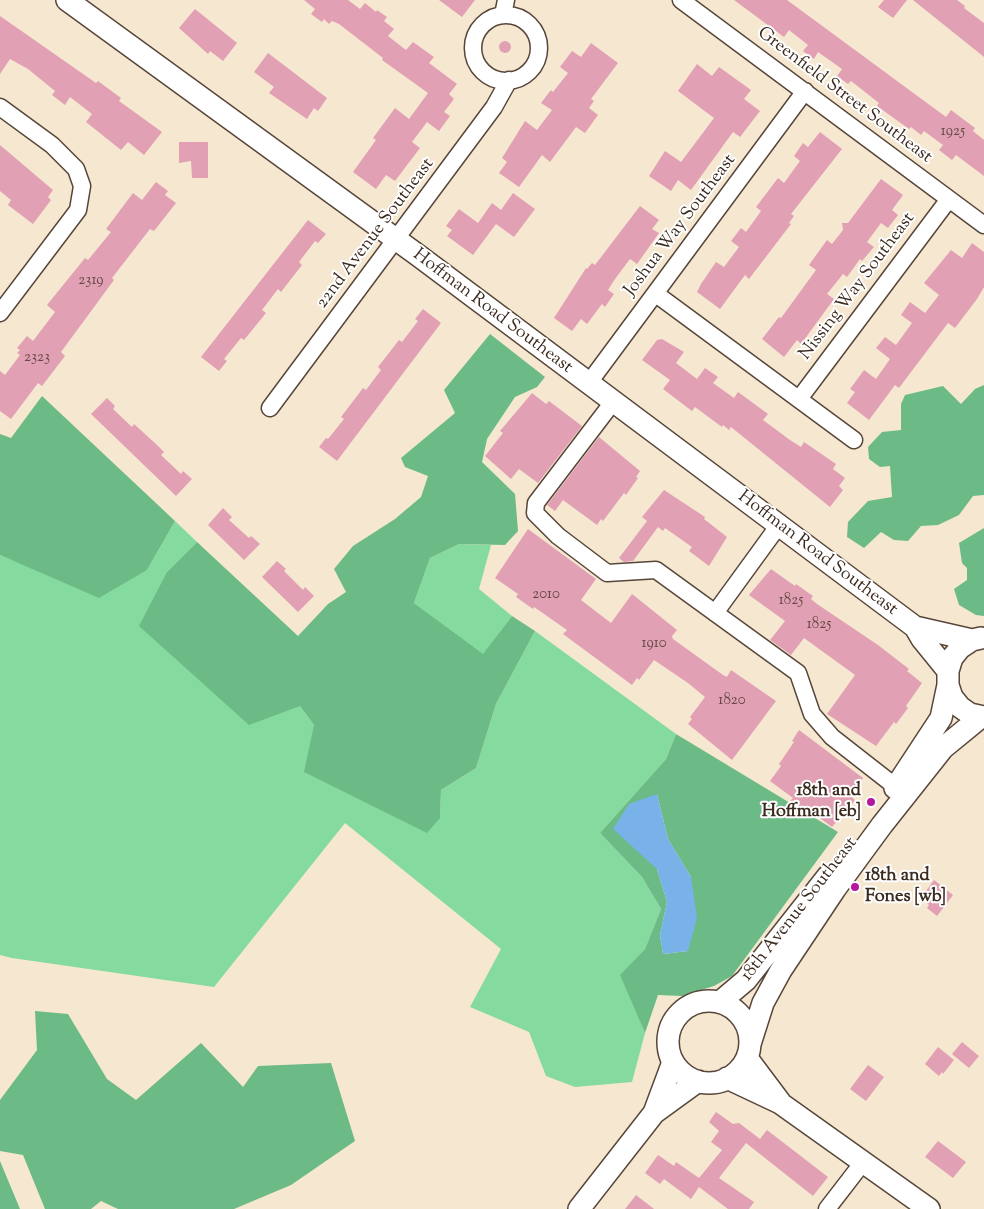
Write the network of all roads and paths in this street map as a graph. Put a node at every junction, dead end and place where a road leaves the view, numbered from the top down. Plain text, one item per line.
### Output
1 (66, 0) edge
2 (681, 0) edge
3 (504, 7) edge
4 (509, 80) junction
5 (805, 91) junction
6 (0, 107) edge
7 (948, 199) junction
8 (984, 225) edge
9 (396, 241) junction
10 (656, 294) junction
11 (0, 313) edge
12 (588, 384) junction
13 (799, 399) junction
14 (613, 402) junction
15 (270, 408) dead end
16 (854, 440) dead end
17 (779, 525) junction
18 (715, 613) junction
19 (915, 627) junction
20 (978, 639) edge
21 (948, 678) junction
22 (983, 717) edge
23 (896, 787) junction
24 (720, 1002) junction
25 (749, 1051) junction
26 (673, 1062) junction
27 (727, 1078) junction
28 (698, 1081) junction
29 (780, 1103) junction
30 (654, 1113) junction
31 (864, 1161) junction
32 (579, 1209) edge
33 (827, 1209) edge
34 (929, 1209) edge

1 - 9 street, Hoffman Road Southeast
2 - 5 street, Greenfield Street Southeast
3 - 4 street
3 - 4 street
4 - 9 street, 22nd Avenue Southeast
5 - 7 street, Greenfield Street Southeast
5 - 10 street, Joshua Way Southeast
6 - 11 street
7 - 8 street, Greenfield Street Southeast
7 - 13 street, Nissing Way Southeast
9 - 12 street, Hoffman Road Southeast
9 - 15 street, 22nd Avenue Southeast
10 - 12 street, Joshua Way Southeast
10 - 13 street
12 - 14 street, Hoffman Road Southeast
13 - 16 street
14 - 17 street, Hoffman Road Southeast
14 - 18 street
17 - 18 street
17 - 19 street, Hoffman Road Southeast
18 - 23 street
19 - 20 street, Hoffman Road Southeast
19 - 21 street, Hoffman Road Southeast
20 - 21 street, 18th Avenue Southeast
21 - 22 street, Hoffman Road Southeast
21 - 23 street, 18th Avenue Southeast
22 - 25 street, 18th Avenue Southeast
23 - 24 street, 18th Avenue Southeast
24 - 25 street
24 - 26 street
25 - 27 street
25 - 29 street
26 - 28 street
26 - 30 street
27 - 28 street
27 - 29 street
28 - 30 street
29 - 31 street
30 - 32 street
31 - 33 street
31 - 34 street

